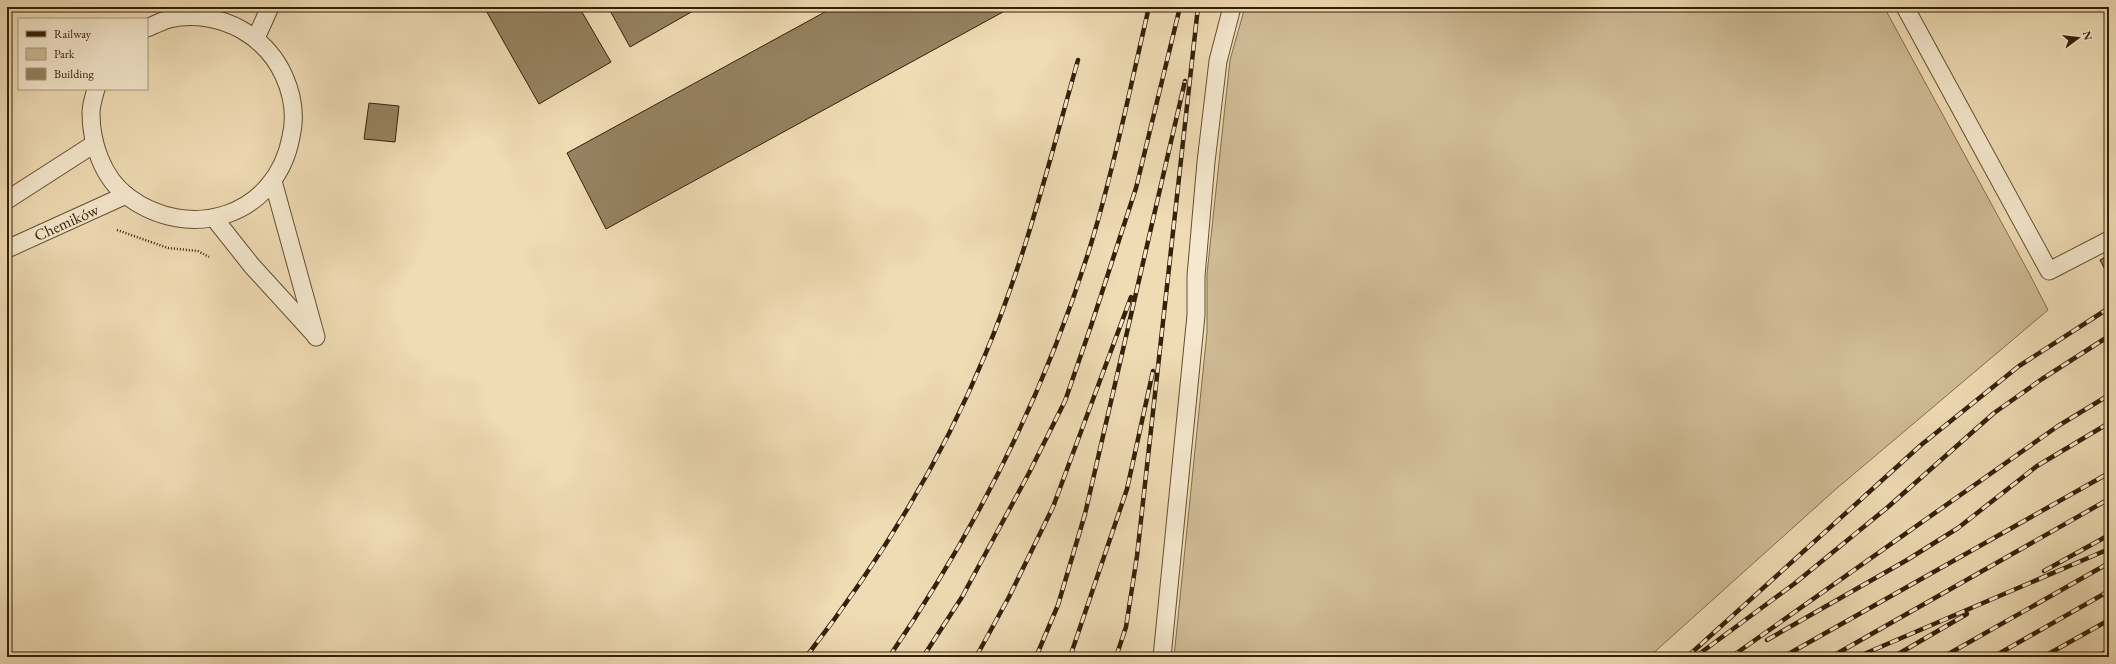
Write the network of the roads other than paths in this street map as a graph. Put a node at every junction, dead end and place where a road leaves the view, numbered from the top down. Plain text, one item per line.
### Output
1 (270, 7) edge
2 (1232, 7) edge
3 (1906, 7) edge
4 (205, 12) edge
5 (148, 28) edge
6 (256, 38) junction
7 (96, 90) edge
8 (94, 144) junction
9 (273, 181) junction
10 (126, 195) junction
11 (7, 200) edge
12 (214, 218) junction
13 (2109, 240) edge
14 (7, 249) edge
15 (1162, 657) edge

1 - 6 lane
2 - 15 lane
3 - 13 lane
4 - 5 lane
4 - 6 lane
6 - 9 lane
7 - 8 lane
8 - 10 lane
8 - 11 lane
9 - 12 lane
9 - 12 lane
10 - 12 lane
10 - 14 lane, Chemików

